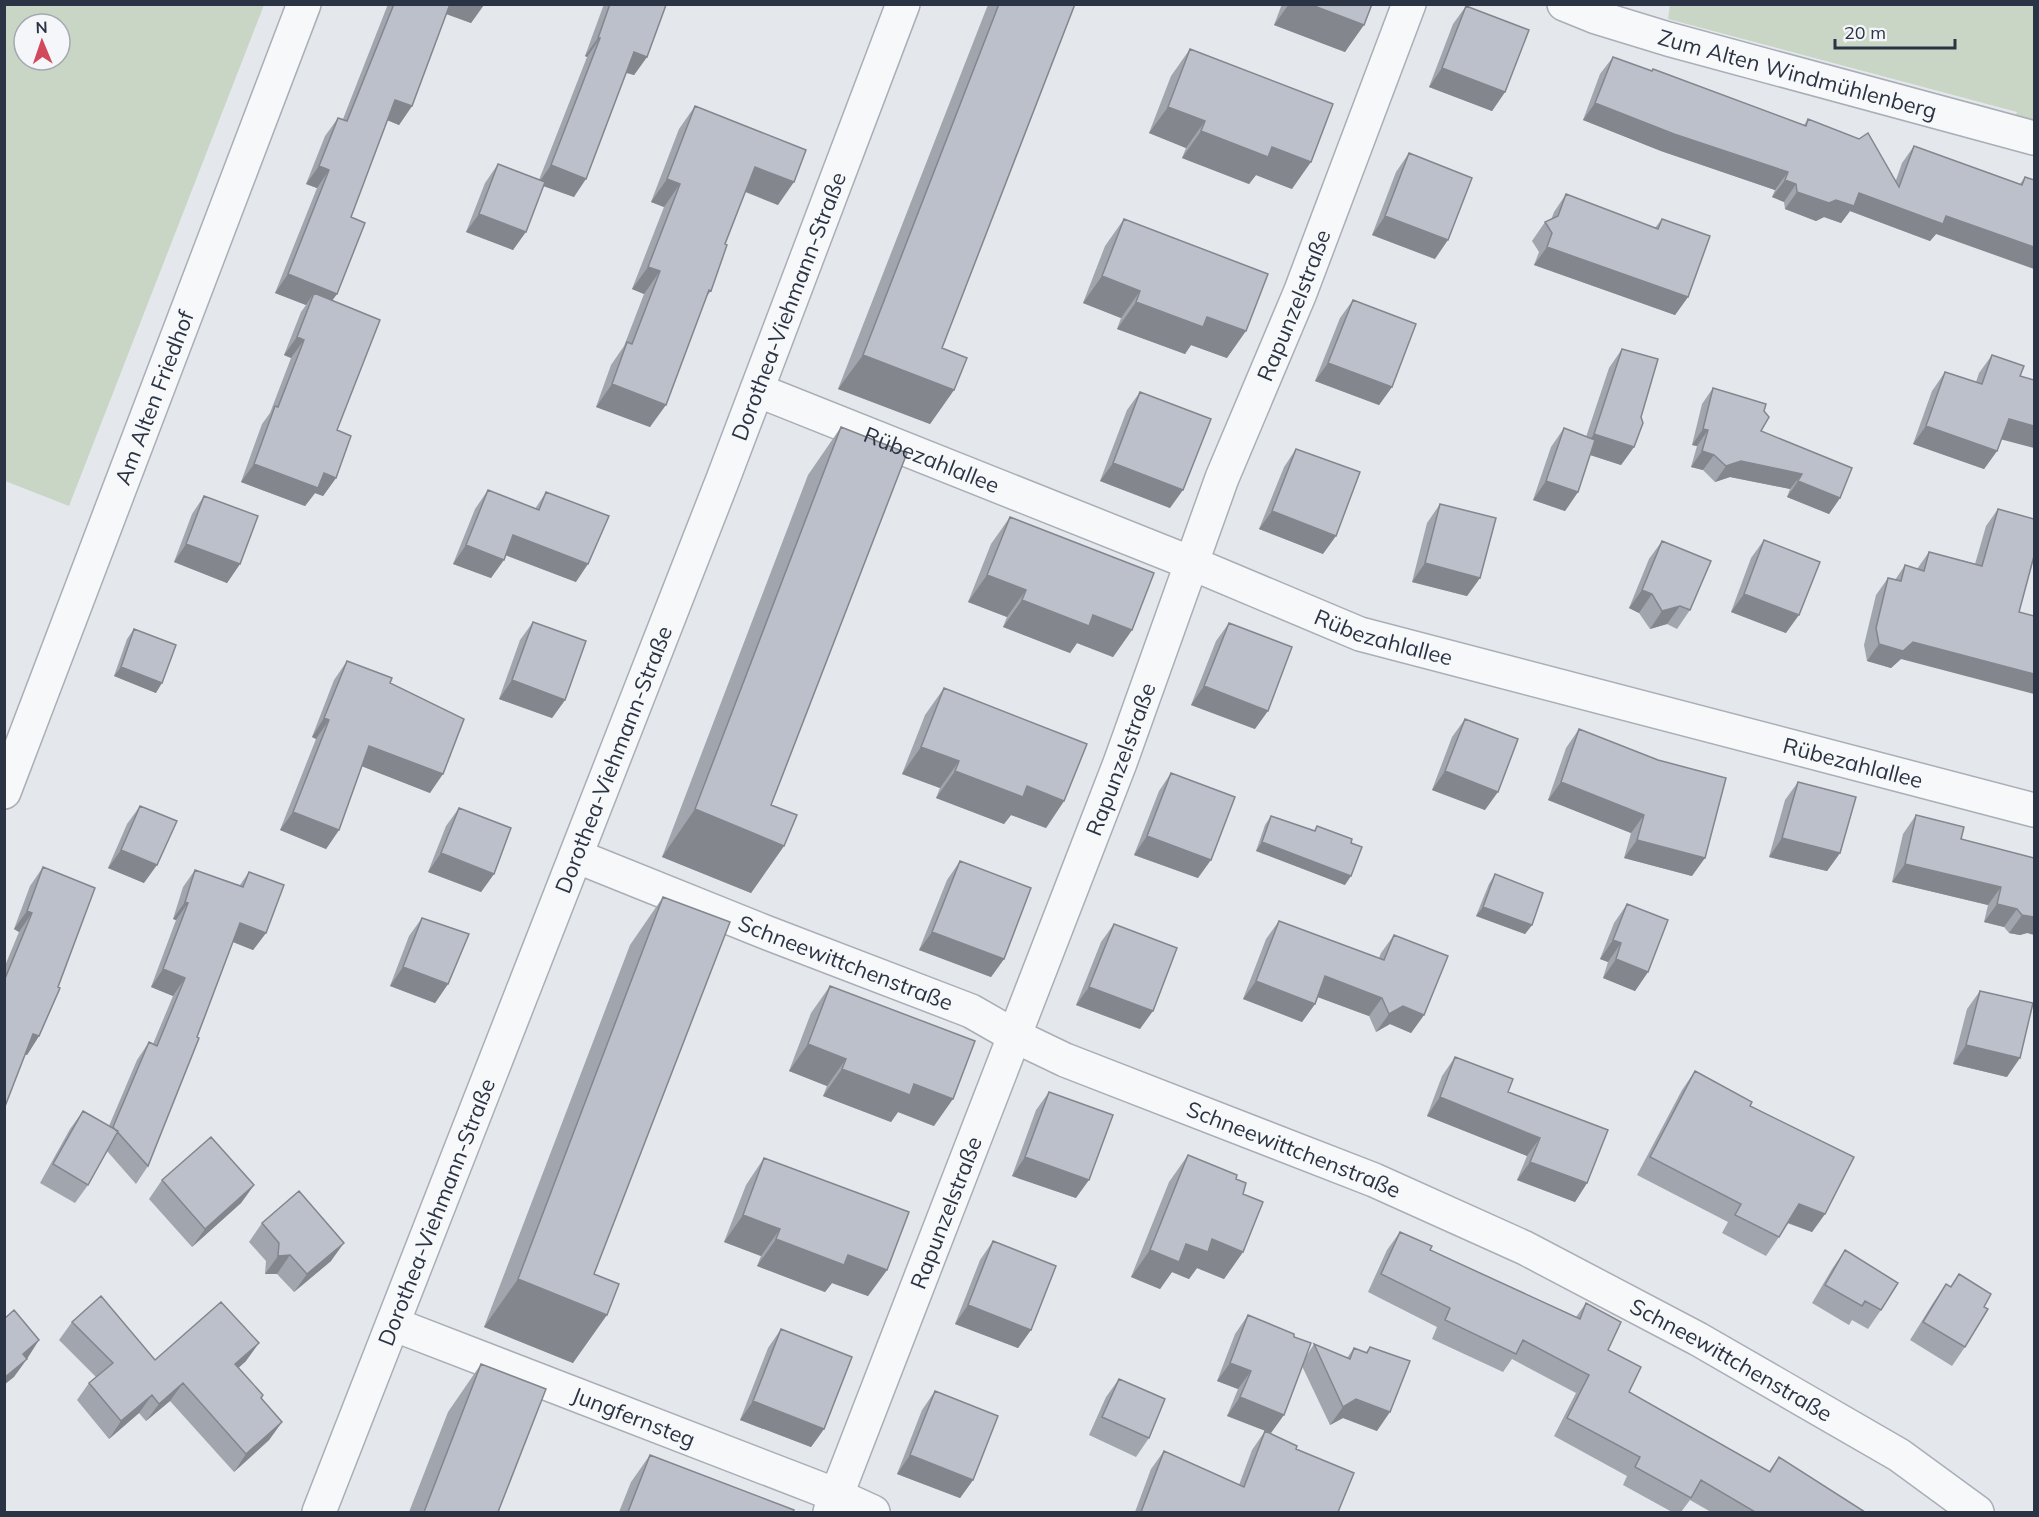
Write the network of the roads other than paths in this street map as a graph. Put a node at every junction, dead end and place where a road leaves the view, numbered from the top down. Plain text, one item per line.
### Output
1 (304, 4) edge
2 (903, 4) edge
3 (1409, 4) edge
4 (1564, 4) edge
5 (2034, 138) edge
6 (757, 390) junction
7 (1191, 563) junction
8 (4, 792) edge
9 (2034, 810) edge
10 (576, 856) junction
11 (1014, 1035) junction
12 (393, 1324) junction
13 (833, 1504) edge
14 (319, 1512) edge
15 (873, 1512) edge
16 (1977, 1512) edge

1 - 8 street, Am Alten Friedhof
2 - 6 street, Dorothea-Viehmann-Straße
3 - 7 street, Rapunzelstraße
4 - 5 street, Zum Alten Windmühlenberg
6 - 7 street, Rübezahlallee
6 - 10 street, Dorothea-Viehmann-Straße
7 - 9 street, Rübezahlallee
7 - 11 street, Rapunzelstraße
10 - 11 street, Schneewittchenstraße
10 - 12 street, Dorothea-Viehmann-Straße
11 - 13 street, Rapunzelstraße
11 - 16 street, Schneewittchenstraße
12 - 13 street, Jungfernsteg
12 - 14 street, Dorothea-Viehmann-Straße
13 - 15 street, Jungfernsteg

